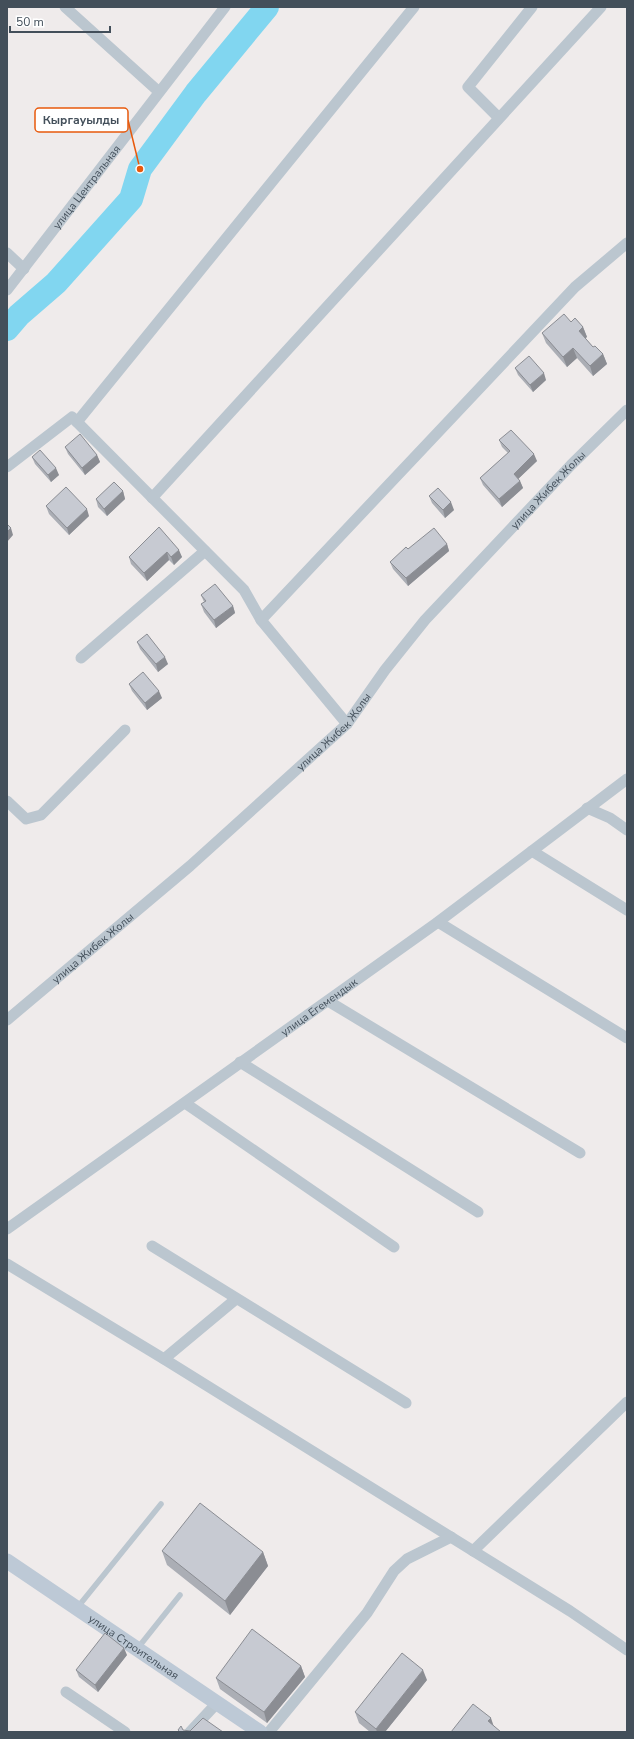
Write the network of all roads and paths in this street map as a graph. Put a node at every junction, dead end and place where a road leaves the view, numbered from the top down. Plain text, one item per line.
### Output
1 (225, 7) edge
2 (414, 7) edge
3 (532, 7) edge
4 (601, 7) edge
5 (69, 9) edge
6 (158, 91) junction
7 (498, 117) junction
8 (627, 242) edge
9 (7, 253) edge
10 (24, 269) junction
11 (7, 290) edge
12 (627, 410) edge
13 (77, 422) junction
14 (7, 467) edge
15 (152, 498) junction
16 (205, 550) junction
17 (261, 620) junction
18 (80, 658) dead end
19 (348, 724) junction
20 (125, 730) dead end
21 (627, 779) edge
22 (7, 800) edge
23 (587, 808) junction
24 (627, 830) edge
25 (532, 851) junction
26 (627, 910) edge
27 (438, 922) junction
28 (328, 1001) junction
29 (7, 1020) edge
30 (627, 1038) edge
31 (240, 1062) junction
32 (185, 1103) junction
33 (580, 1153) dead end
34 (478, 1212) dead end
35 (7, 1229) edge
36 (152, 1246) dead end
37 (394, 1247) dead end
38 (7, 1264) edge
39 (236, 1299) junction
40 (164, 1359) junction
41 (627, 1402) edge
42 (406, 1403) dead end
43 (161, 1504) dead end
44 (451, 1537) junction
45 (473, 1551) junction
46 (7, 1561) edge
47 (180, 1595) dead end
48 (77, 1608) junction
49 (137, 1649) junction
50 (627, 1650) edge
51 (66, 1692) dead end
52 (217, 1703) junction
53 (125, 1732) edge
54 (190, 1732) edge
55 (260, 1732) edge
56 (269, 1732) edge

1 - 6 street, улица Центральная
2 - 13 street
3 - 7 street
4 - 7 street
5 - 6 street
6 - 10 street, улица Центральная
7 - 15 street
8 - 17 street
9 - 10 street
10 - 11 street, улица Центральная
12 - 19 street, улица Жибек Жолы
13 - 14 street
13 - 15 street
15 - 16 street
16 - 17 street
16 - 18 street
17 - 19 street
19 - 29 street, улица Жибек Жолы
20 - 22 street
21 - 23 street, улица Егемендык
23 - 24 street
23 - 25 street, улица Егемендык
25 - 26 street
25 - 27 street, улица Егемендык
27 - 28 street, улица Егемендык
27 - 30 street
28 - 31 street, улица Егемендык
28 - 33 street
31 - 32 street, улица Егемендык
31 - 34 street
32 - 35 street, улица Егемендык
32 - 37 street
36 - 39 street
38 - 40 street
39 - 40 street
39 - 42 street
40 - 44 street
41 - 45 street
43 - 48 lane
44 - 45 street
44 - 56 street
45 - 50 street
46 - 48 main road, улица Строительная
47 - 49 lane
48 - 49 main road, улица Строительная
49 - 52 main road, улица Строительная
51 - 53 street
52 - 54 street
52 - 55 main road, улица Строительная

